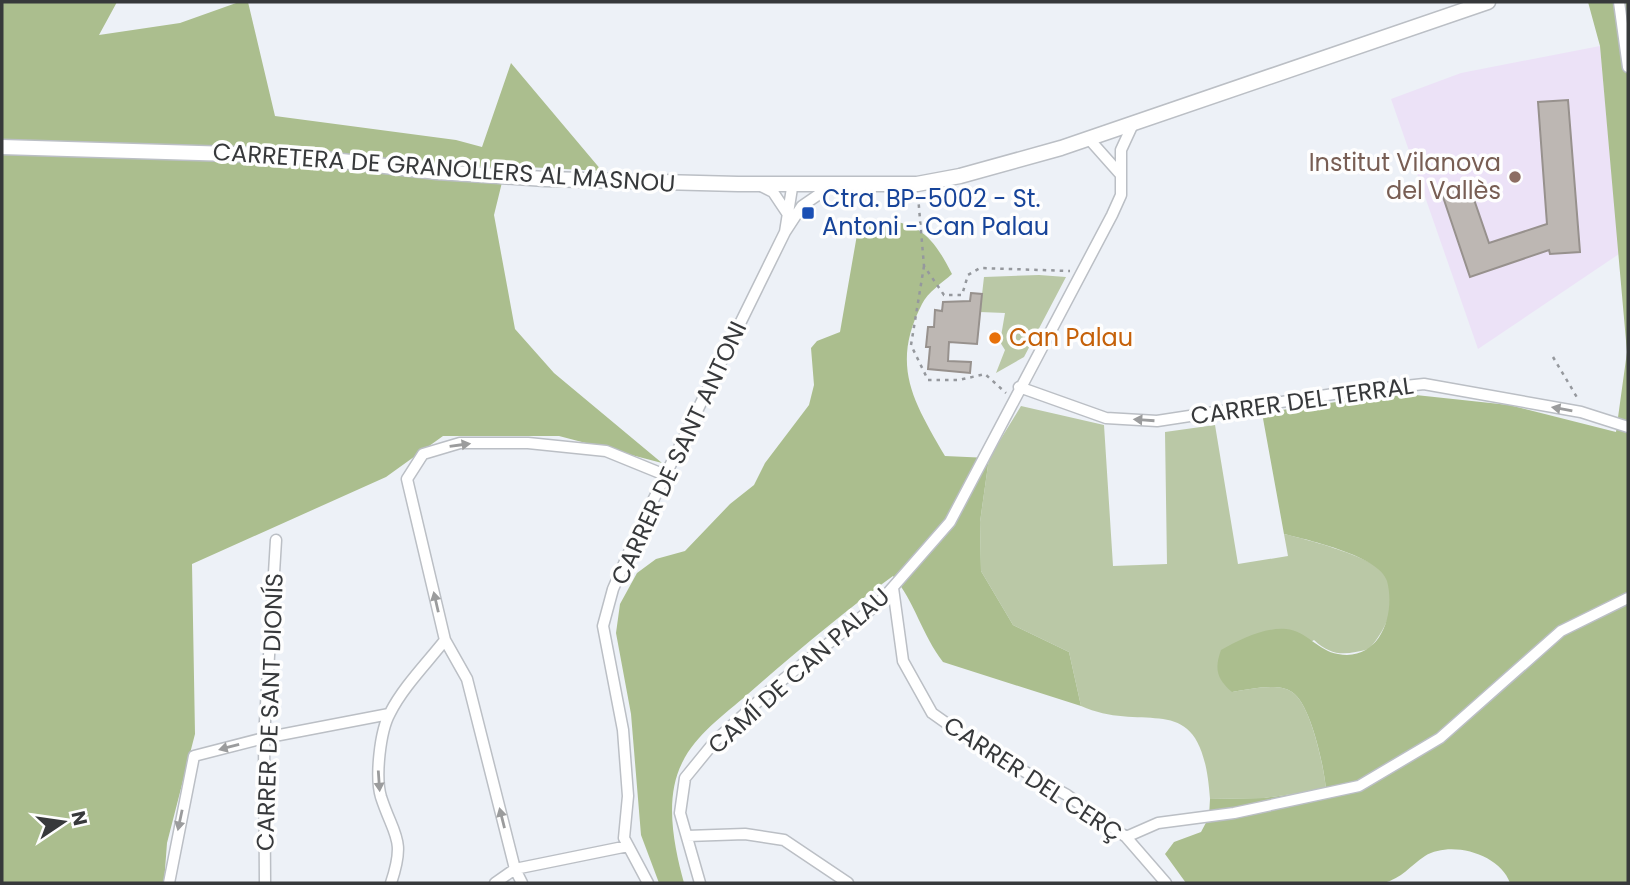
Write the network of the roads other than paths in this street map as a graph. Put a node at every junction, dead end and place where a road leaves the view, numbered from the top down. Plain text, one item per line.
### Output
1 (1488, 2) edge
2 (1619, 2) edge
3 (1628, 67) edge
4 (1133, 124) junction
5 (1089, 139) junction
6 (2, 147) edge
7 (1121, 175) junction
8 (757, 184) junction
9 (796, 184) junction
10 (834, 184) junction
11 (802, 206) junction
12 (787, 213) junction
13 (785, 232) junction
14 (1019, 387) junction
15 (1628, 427) edge
16 (665, 475) junction
17 (276, 540) dead end
18 (893, 588) junction
19 (1628, 597) edge
20 (445, 640) junction
21 (389, 713) junction
22 (264, 738) junction
23 (687, 836) junction
24 (1126, 837) junction
25 (628, 845) junction
26 (515, 869) junction
27 (169, 883) edge
28 (265, 883) edge
29 (391, 883) edge
30 (495, 883) edge
31 (522, 883) edge
32 (648, 883) edge
33 (700, 883) edge
34 (848, 883) edge
35 (1166, 883) edge

1 - 4 main road, CARRETERA DE GRANOLLERS AL MASNOU
2 - 3 street
4 - 5 main road, CARRETERA DE GRANOLLERS AL MASNOU
4 - 7 street, CAMÍ DE CAN PALAU
5 - 7 street
5 - 10 main road, CARRETERA DE GRANOLLERS AL MASNOU
6 - 8 main road, CARRETERA DE GRANOLLERS AL MASNOU
7 - 14 street, CAMÍ DE CAN PALAU
8 - 9 main road, CARRETERA DE GRANOLLERS AL MASNOU
8 - 12 street
9 - 10 main road, CARRETERA DE GRANOLLERS AL MASNOU
9 - 11 street
9 - 12 street, CARRER DE SANT ANTONI
10 - 11 street, CARRER DE SANT ANTONI
11 - 13 street, CARRER DE SANT ANTONI
12 - 13 street, CARRER DE SANT ANTONI
13 - 16 street, CARRER DE SANT ANTONI
15 -> 14 street, CARRER DEL TERRAL
14 - 18 street, CAMÍ DE CAN PALAU
20 -> 16 street
16 - 25 street, CARRER DE SANT ANTONI
17 - 22 street, CARRER DE SANT DIONÍS
18 - 23 street, CAMÍ DE CAN PALAU
18 - 24 street, CARRER DEL CERÇ
19 - 24 street
20 - 21 street
26 -> 20 street
21 - 22 street
21 -> 29 street
22 -> 27 street
22 - 28 street, CARRER DE SANT DIONÍS
23 - 33 street, CAMÍ DE CAN PALAU
23 - 34 street
24 - 35 street, CARRER DEL CERÇ
25 - 26 street
25 - 32 street, CARRER DE SANT ANTONI
26 - 30 street
26 - 31 street

